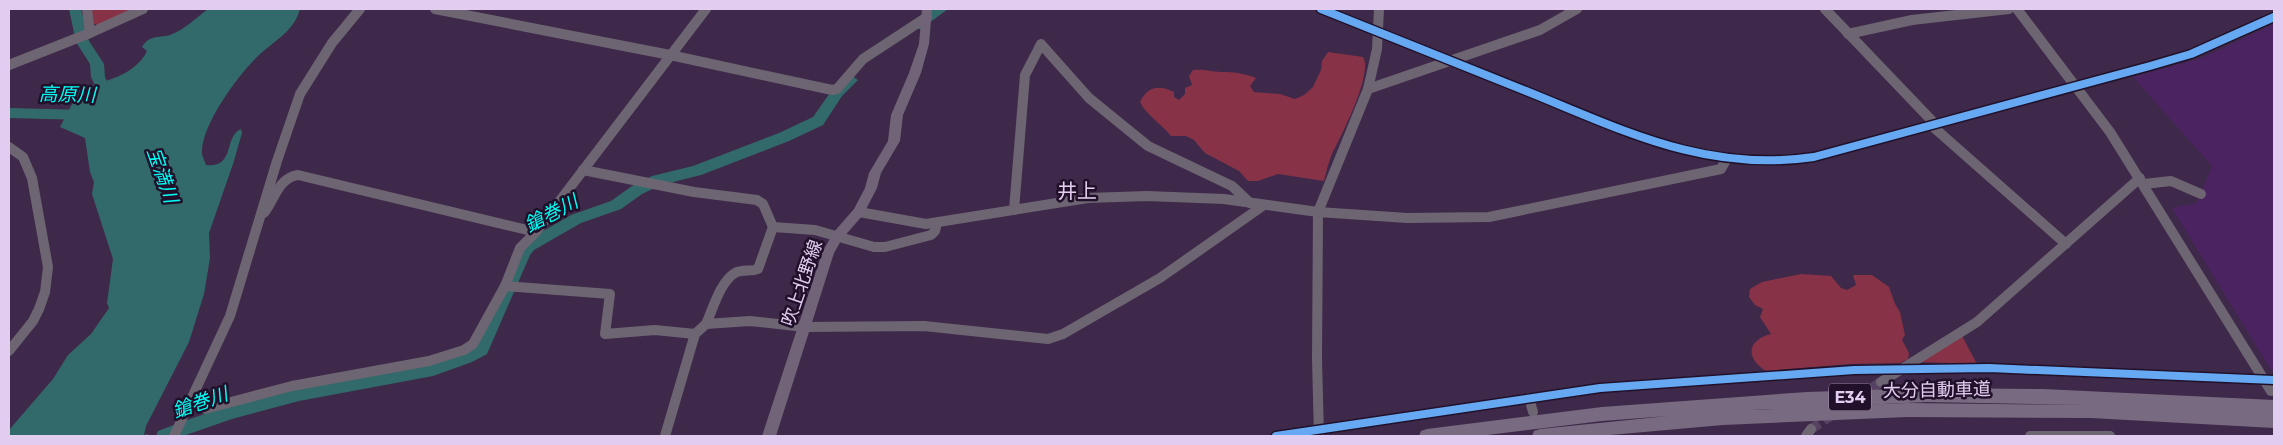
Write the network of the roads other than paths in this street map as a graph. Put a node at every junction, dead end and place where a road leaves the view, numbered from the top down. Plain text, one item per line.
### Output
1 (87, 9) edge
2 (143, 9) edge
3 (360, 9) edge
4 (435, 9) edge
5 (706, 9) edge
6 (1321, 9) edge
7 (1379, 9) edge
8 (1578, 9) edge
9 (1825, 9) edge
10 (2009, 9) edge
11 (2017, 9) edge
12 (927, 13) edge
13 (2274, 17) edge
14 (90, 33) junction
15 (1379, 33) junction
16 (1848, 34) junction
17 (670, 55) junction
18 (1451, 62) junction
19 (9, 66) edge
20 (2074, 86) junction
21 (1368, 89) junction
22 (1933, 124) junction
23 (9, 147) edge
24 (1726, 160) junction
25 (583, 170) junction
26 (2142, 181) junction
27 (2201, 194) dead end
28 (1250, 203) junction
29 (1264, 205) junction
30 (1014, 210) junction
31 (859, 212) junction
32 (1318, 212) junction
33 (260, 217) junction
34 (937, 223) junction
35 (773, 227) junction
36 (536, 232) junction
37 (837, 236) junction
38 (2066, 244) junction
39 (505, 286) junction
40 (706, 324) junction
41 (805, 327) junction
42 (695, 334) junction
43 (9, 351) edge
44 (1898, 370) junction
45 (1881, 382) tunnel mouth
46 (2270, 384) edge
47 (1529, 398) junction
48 (2274, 407) edge
49 (205, 409) dead end
50 (1533, 412) dead end
51 (2274, 421) edge
52 (1319, 433) edge
53 (174, 436) edge
54 (665, 436) edge
55 (769, 436) edge
56 (1276, 436) edge
57 (1427, 436) edge
58 (1540, 436) edge
59 (2030, 436) edge
60 (2110, 436) edge

1 - 14 street
2 - 14 street
3 - 33 street
4 - 17 street
5 - 17 street
6 - 15 street
7 - 15 street
8 - 18 street
9 - 16 street
10 - 16 street
11 - 20 street
12 - 17 street
12 - 31 main road, 吹上北野線
13 - 20 street
14 - 19 street
15 - 18 street
15 - 21 street
16 - 22 street
17 - 25 street
18 - 21 street
18 - 24 street
20 - 22 street
20 - 26 street
21 - 32 street
22 - 24 street
22 - 38 street
23 - 43 street
24 - 32 street
25 - 35 street
25 - 36 street
26 - 27 street
26 - 38 street
26 - 46 street
28 - 29 street
28 - 30 street
28 - 30 street
29 - 32 street
29 - 41 street
30 - 34 street
31 - 34 street
31 - 37 main road, 吹上北野線
32 - 52 street
33 - 36 street
33 - 53 street
34 - 37 street
35 - 37 street
35 - 40 street
36 - 39 street
37 - 41 main road, 吹上北野線
38 - 44 street
39 - 42 street
39 - 49 street
40 - 41 street
40 - 42 street
41 - 55 main road, 吹上北野線
42 - 54 street
44 - 45 street
44 - 46 street
44 - 47 street
47 - 50 street
47 - 52 street
48 - 57 highway, 大分自動車道 / E34
51 - 58 highway, 大分自動車道 / E34
52 - 56 street
59 - 60 street

